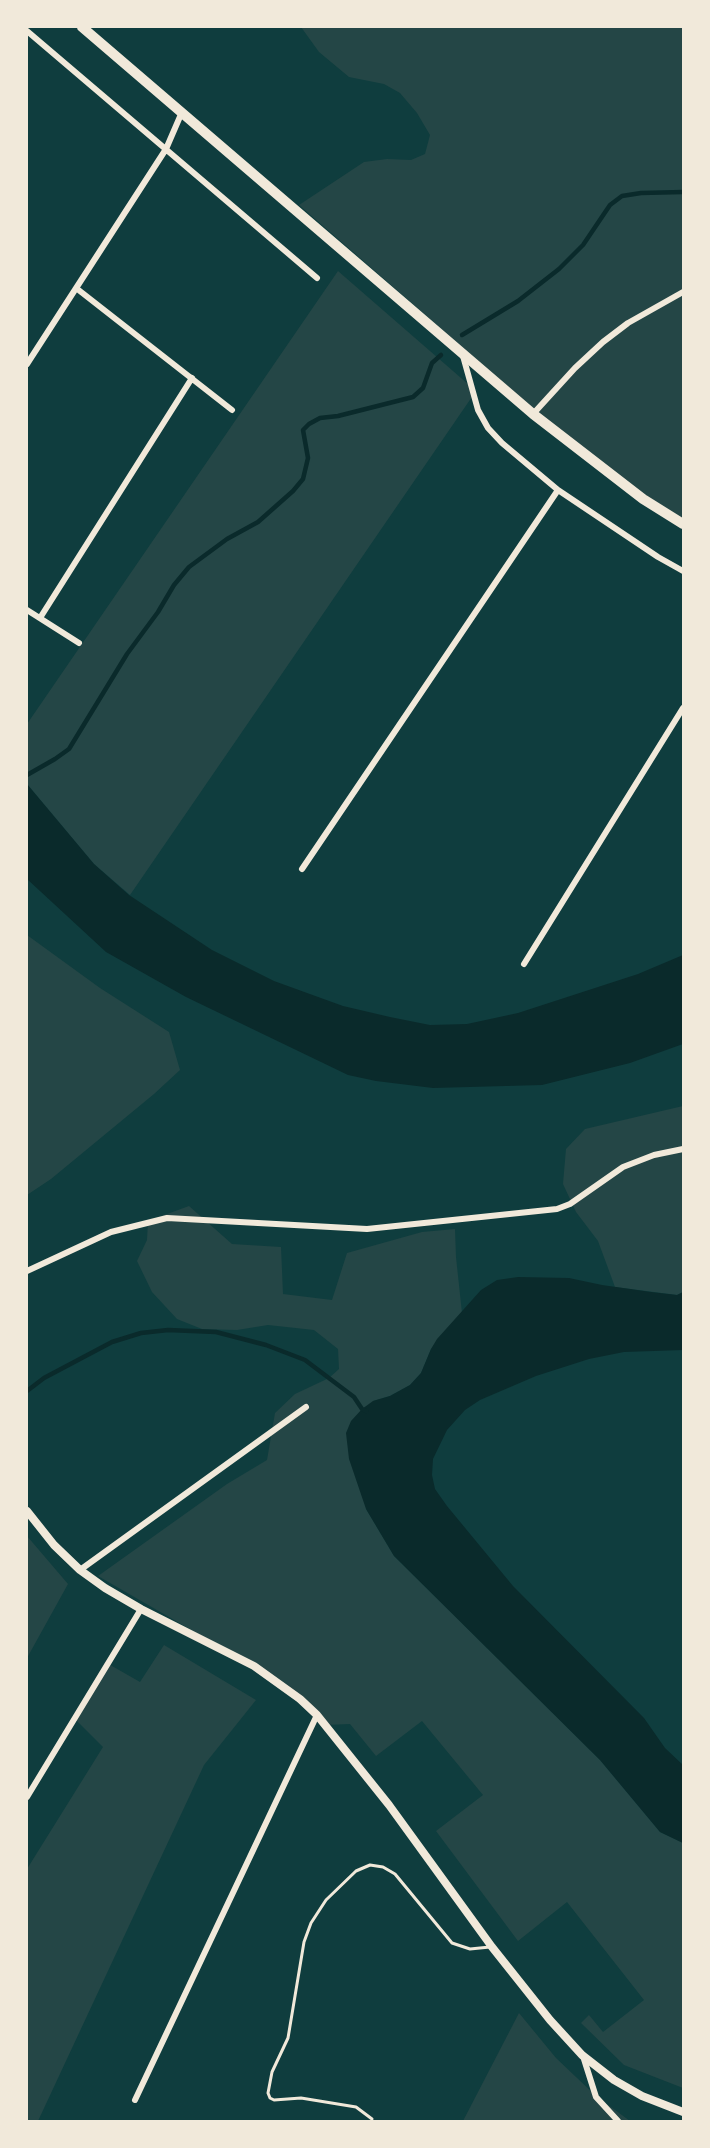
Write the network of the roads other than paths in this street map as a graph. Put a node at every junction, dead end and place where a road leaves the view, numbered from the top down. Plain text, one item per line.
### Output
1 (82, 27) edge
2 (27, 31) edge
3 (182, 112) junction
4 (166, 149) junction
5 (317, 278) dead end
6 (76, 288) junction
7 (683, 292) edge
8 (463, 356) junction
9 (27, 364) edge
10 (192, 378) junction
11 (231, 410) dead end
12 (533, 414) junction
13 (558, 490) junction
14 (683, 524) edge
15 (683, 571) edge
16 (27, 610) edge
17 (40, 618) junction
18 (78, 643) dead end
19 (683, 708) edge
20 (302, 869) dead end
21 (524, 964) dead end
22 (683, 1149) edge
23 (27, 1271) edge
24 (306, 1407) dead end
25 (27, 1510) edge
26 (80, 1570) junction
27 (141, 1609) junction
28 (317, 1714) junction
29 (27, 1797) edge
30 (492, 1947) junction
31 (582, 2055) junction
32 (135, 2100) dead end
33 (683, 2112) edge
34 (372, 2119) dead end
35 (618, 2121) edge

1 - 3 main road
2 - 4 street
3 - 4 street
3 - 8 main road
4 - 5 street
4 - 6 street
6 - 9 street
6 - 10 street
7 - 12 street
8 - 12 main road
8 - 13 street
10 - 11 street
10 - 17 street
12 - 14 main road
13 - 15 street
13 - 20 street
16 - 17 street
17 - 18 street
19 - 21 street
22 - 23 street
24 - 26 street
25 - 26 street
26 - 27 street
27 - 28 street
27 - 29 street
28 - 30 street
28 - 32 street
30 - 31 street
30 - 34 lane
31 - 33 street
31 - 35 street

